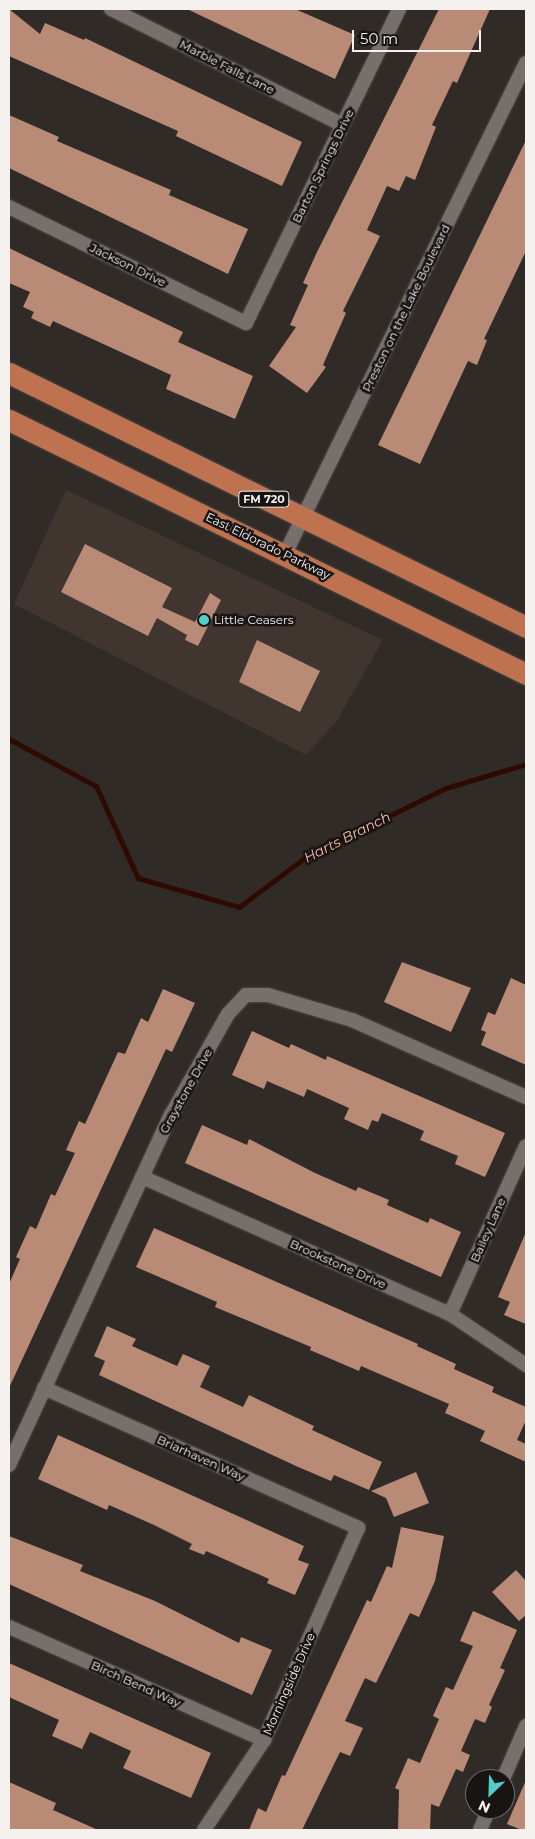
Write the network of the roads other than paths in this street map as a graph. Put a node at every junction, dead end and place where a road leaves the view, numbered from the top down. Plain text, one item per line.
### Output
1 (111, 9) edge
2 (399, 9) edge
3 (526, 63) edge
4 (343, 125) junction
5 (9, 207) edge
6 (246, 323) joint
7 (9, 373) edge
8 (9, 420) edge
9 (302, 518) junction
10 (285, 554) junction
11 (523, 626) edge
12 (526, 674) edge
13 (526, 1097) edge
14 (526, 1146) edge
15 (142, 1177) junction
16 (450, 1314) junction
17 (526, 1365) edge
18 (44, 1388) junction
19 (9, 1465) edge
20 (358, 1528) joint
21 (9, 1627) edge
22 (526, 1726) edge
23 (264, 1740) junction
24 (507, 1769) edge
25 (204, 1830) edge

1 - 4 street, Marble Falls Lane
2 - 4 street, Barton Springs Drive
3 - 9 street, Preston on the Lake Boulevard
4 - 6 street, Barton Springs Drive
5 - 6 street, Jackson Drive
7 - 9 main road, FM 720
8 - 10 main road, East Eldorado Parkway
9 - 10 street, Preston on the Lake Boulevard
9 - 11 main road, FM 720
10 - 12 main road, East Eldorado Parkway
13 - 15 street, Graystone Drive
14 - 16 street, Bailey Lane
15 - 16 street, Brookstone Drive
15 - 18 street, Graystone Drive
16 - 17 street, Brookstone Drive
18 - 19 street, Graystone Drive
18 - 20 street, Briarhaven Way
20 - 23 street, Morningside Drive
21 - 23 street, Birch Bend Way
22 - 24 street
23 - 25 street, Morningside Drive

